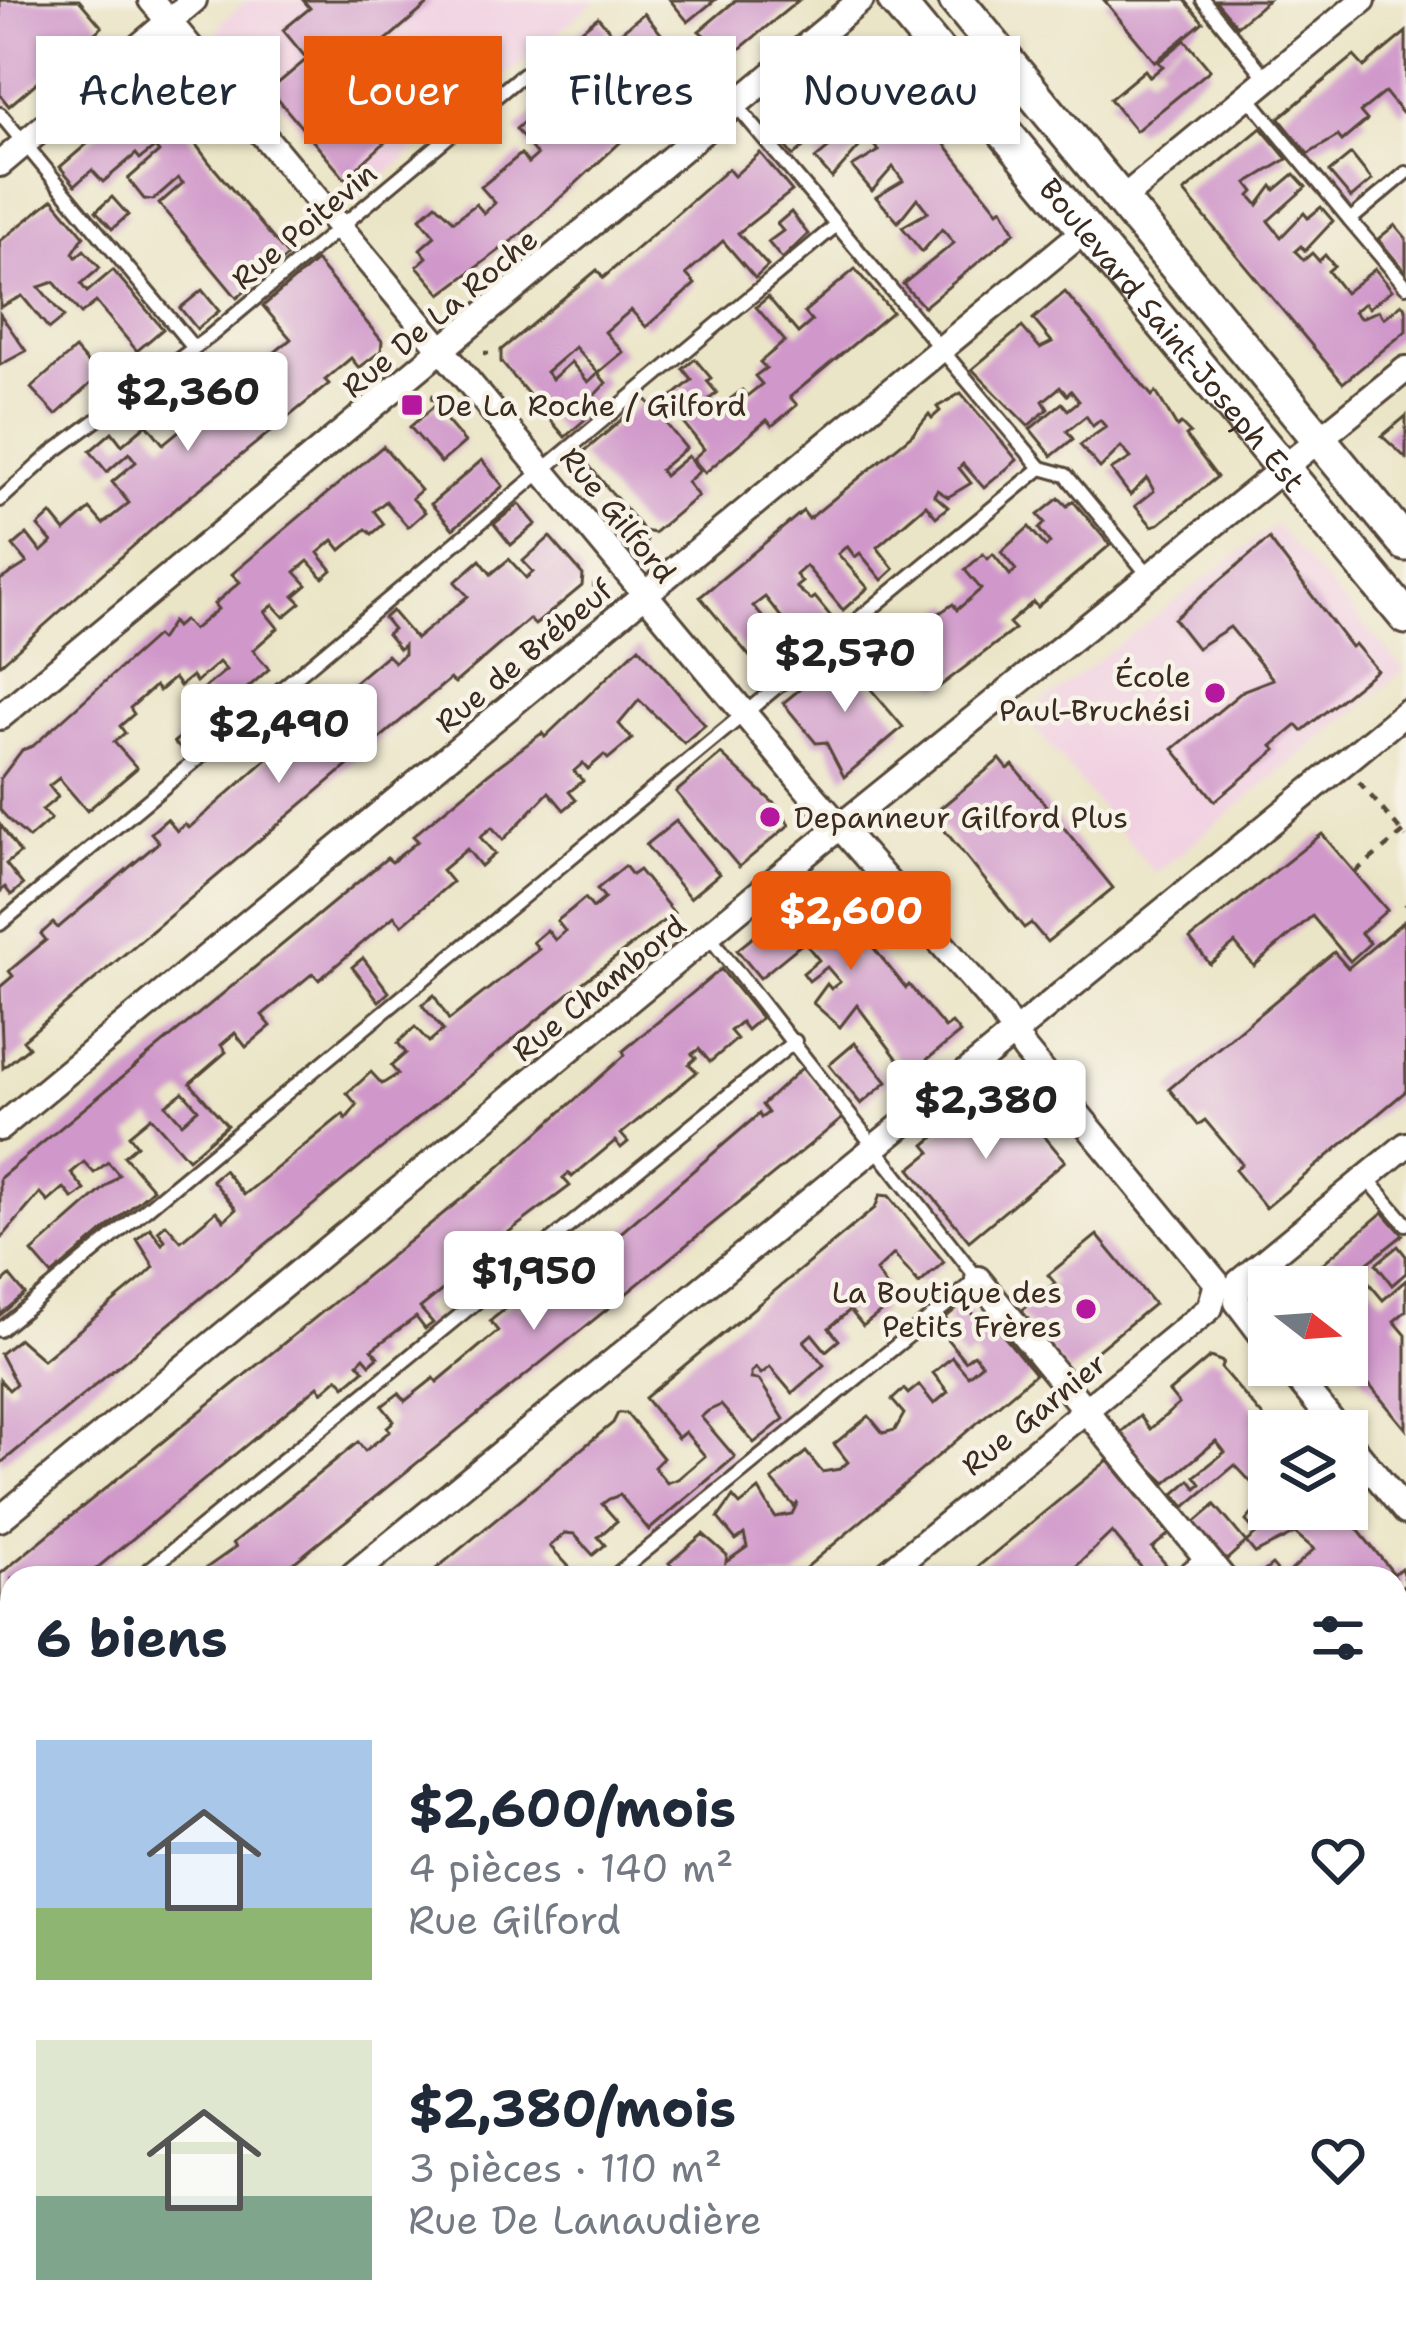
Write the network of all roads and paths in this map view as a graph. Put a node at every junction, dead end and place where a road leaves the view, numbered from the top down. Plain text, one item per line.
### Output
1 (151, 0) edge
2 (194, 0) edge
3 (861, 0) edge
4 (895, 0) edge
5 (956, 0) edge
6 (1203, 0) edge
7 (1363, 0) edge
8 (169, 21) junction
9 (524, 74) dead end
10 (1257, 87) junction
11 (736, 105) joint
12 (0, 114) edge
13 (25, 143) junction
14 (689, 144) edge
15 (0, 164) edge
16 (1406, 173) edge
17 (1121, 200) junction
18 (1349, 220) junction
19 (340, 227) junction
20 (835, 227) junction
21 (1085, 230) junction
22 (1406, 286) edge
23 (193, 347) junction
24 (445, 348) junction
25 (942, 348) junction
26 (1406, 370) edge
27 (1319, 441) junction
28 (1286, 467) junction
29 (1041, 468) junction
30 (543, 470) junction
31 (0, 500) edge
32 (1406, 544) edge
33 (1150, 577) junction
34 (644, 595) junction
35 (1406, 617) edge
36 (1406, 712) edge
37 (745, 714) junction
38 (0, 717) edge
39 (1356, 778) dead end
40 (841, 826) junction
41 (1405, 833) edge
42 (1355, 872) dead end
43 (0, 924) edge
44 (709, 936) junction
45 (1014, 1031) junction
46 (795, 1041) junction
47 (0, 1127) edge
48 (875, 1145) junction
49 (1406, 1145) edge
50 (1366, 1178) junction
51 (1406, 1224) edge
52 (977, 1279) junction
53 (1227, 1294) junction
54 (1248, 1319) edge
55 (0, 1330) edge
56 (1303, 1386) edge
57 (1323, 1410) edge
58 (1084, 1411) junction
59 (1368, 1466) edge
60 (1406, 1512) edge
61 (0, 1519) edge
62 (1204, 1555) junction
63 (154, 1566) edge
64 (365, 1566) edge
65 (627, 1566) edge
66 (896, 1566) edge
67 (1191, 1566) edge
68 (1213, 1566) edge

1 - 8 street, Rue Gilford
2 - 8 street
3 - 11 street, Rue De La Roche
4 - 21 main road, Boulevard Saint-Joseph Est
5 - 17 main road, Boulevard Saint-Joseph Est
6 - 10 lane
7 - 10 street
8 - 13 street
8 - 19 street, Rue Gilford
9 - 19 lane, Rue Poitevin
10 - 17 street
10 - 18 lane
11 - 20 lane
12 - 13 lane
13 - 15 street
13 - 23 lane
14 - 24 street, Rue De La Roche
16 - 18 lane
17 - 27 main road, Boulevard Saint-Joseph Est
18 - 22 lane
19 - 23 lane, Rue Poitevin
19 - 24 street, Rue Gilford
20 - 25 lane
20 - 30 lane
21 - 25 street, Rue de Brébeuf
21 - 28 main road, Boulevard Saint-Joseph Est
23 - 31 lane, Rue Poitevin
24 - 30 street, Rue Gilford
24 - 38 street, Rue De La Roche
25 - 29 lane
25 - 34 street, Rue de Brébeuf
26 - 27 street, Rue Chambord
27 - 28 street, Rue Chambord
27 - 32 main road, Boulevard Saint-Joseph Est
28 - 33 street, Rue Chambord
28 - 35 main road, Boulevard Saint-Joseph Est
29 - 33 lane
29 - 37 lane
30 - 34 street, Rue Gilford
30 - 43 lane
33 - 40 street, Rue Chambord
34 - 37 street, Rue Gilford
34 - 47 street, Rue de Brébeuf
36 - 45 street
37 - 40 street, Rue Gilford
37 - 55 lane
39 - 41 path
40 - 44 street, Rue Chambord
40 - 45 street, Rue Gilford
41 - 42 path
44 - 46 lane
44 - 61 street, Rue Chambord
45 - 48 street
45 - 53 street, Rue Gilford
46 - 48 lane
46 - 63 lane
48 - 52 lane
48 - 64 street
49 - 50 street, Rue Garnier
50 - 51 lane
50 - 53 street, Rue Garnier
52 - 58 street
52 - 65 lane
53 - 54 street, Rue Gilford
53 - 58 street, Rue Garnier
56 - 57 street
58 - 62 street
58 - 66 street, Rue Garnier
59 - 60 street
62 - 67 lane
62 - 68 street

